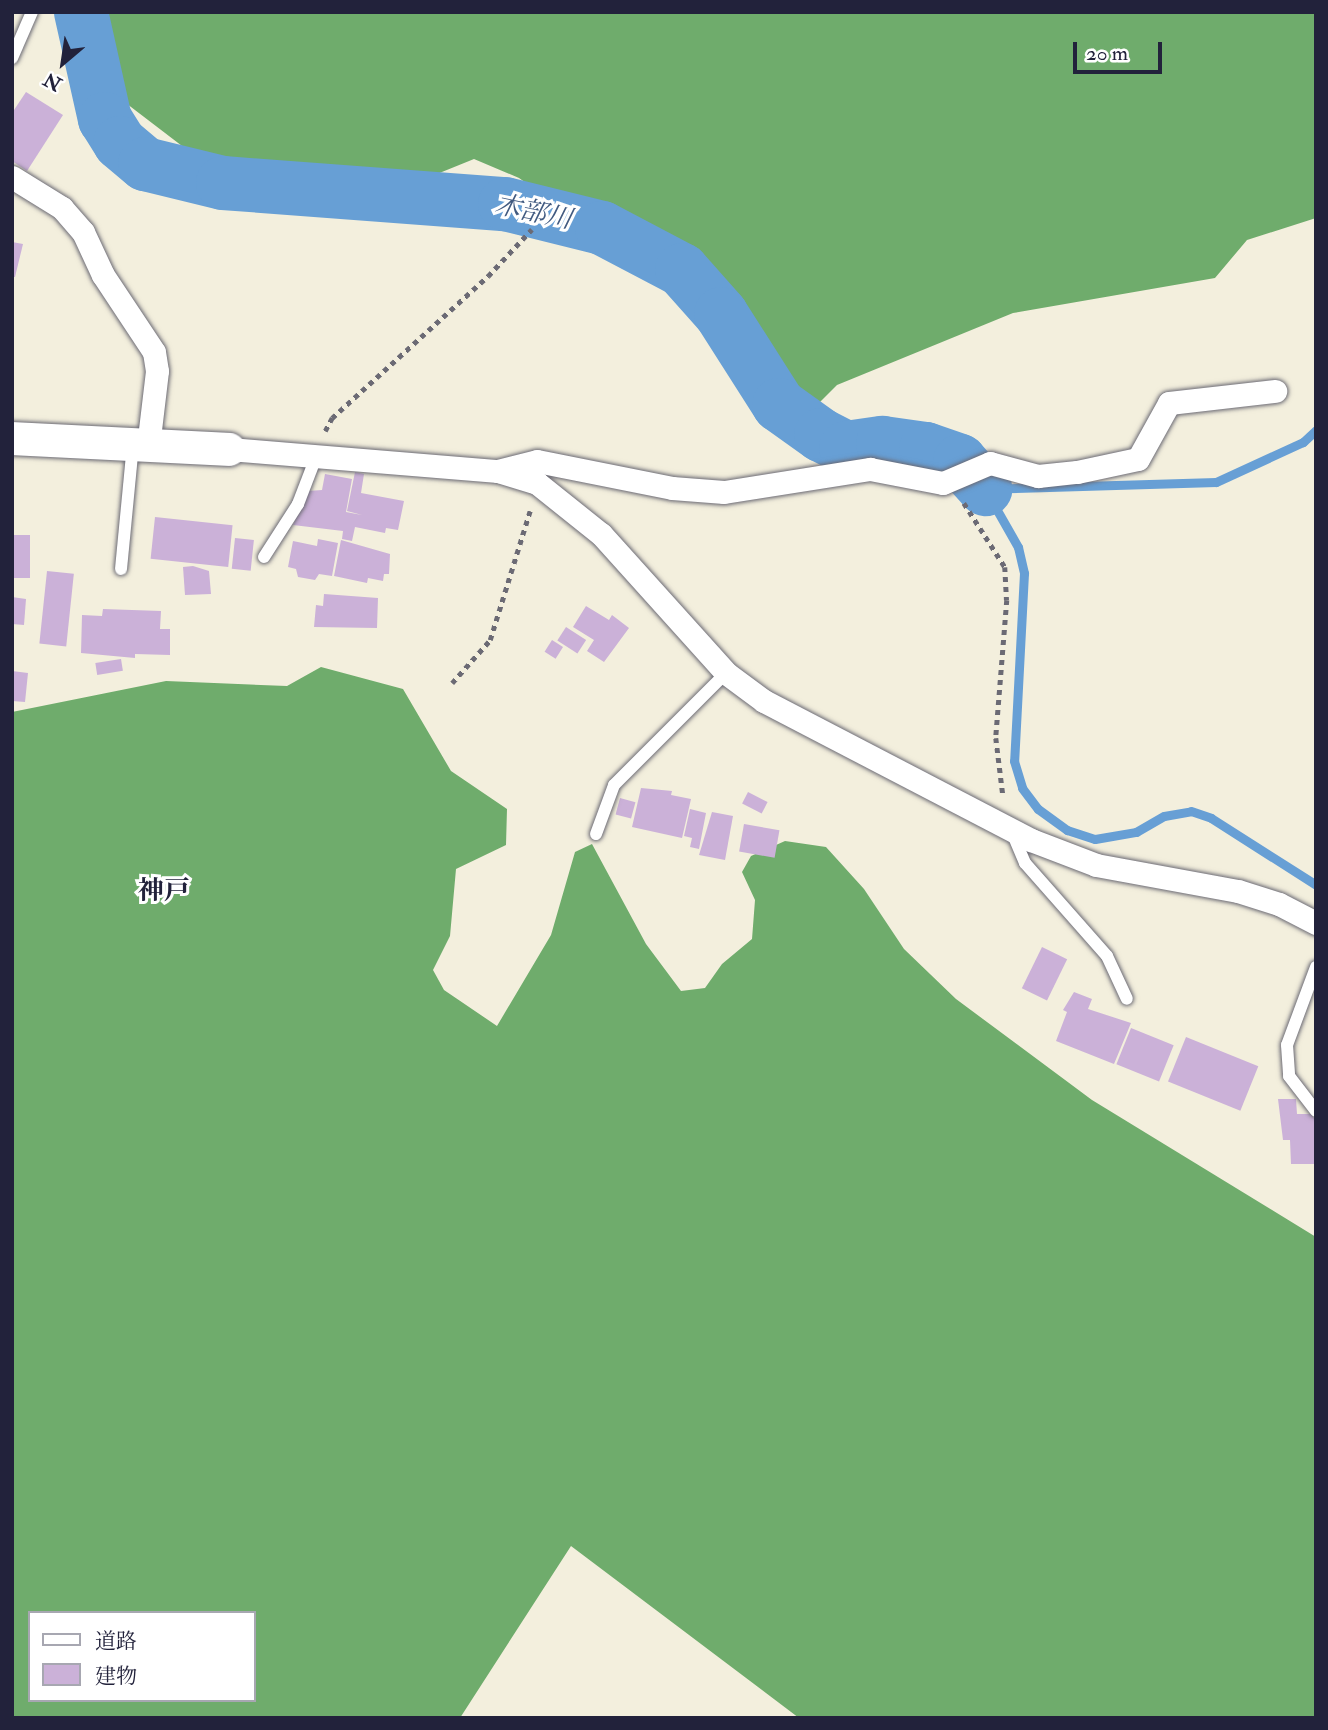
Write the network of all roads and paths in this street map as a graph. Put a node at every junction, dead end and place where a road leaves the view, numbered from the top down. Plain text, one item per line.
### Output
1 (32, 12) edge
2 (12, 58) edge
3 (12, 177) edge
4 (532, 229) dead end
5 (1275, 391) dead end
6 (12, 438) edge
7 (141, 445) junction
8 (229, 449) joint
9 (316, 457) junction
10 (498, 471) junction
11 (537, 483) junction
12 (943, 483) junction
13 (264, 557) dead end
14 (121, 569) dead end
15 (726, 673) junction
16 (452, 683) dead end
17 (1011, 830) junction
18 (596, 834) dead end
19 (1316, 923) edge
20 (1316, 967) edge
21 (1127, 999) dead end
22 (1316, 1111) edge

1 - 2 lane
3 - 7 street
4 - 9 path
5 - 12 street
6 - 7 street
7 - 8 street
7 - 14 lane
8 - 9 street
9 - 10 street
9 - 13 lane
10 - 11 street
10 - 12 street
11 - 15 street
11 - 16 path
12 - 17 path
15 - 17 street
15 - 18 lane
17 - 19 street
17 - 21 lane
20 - 22 lane

